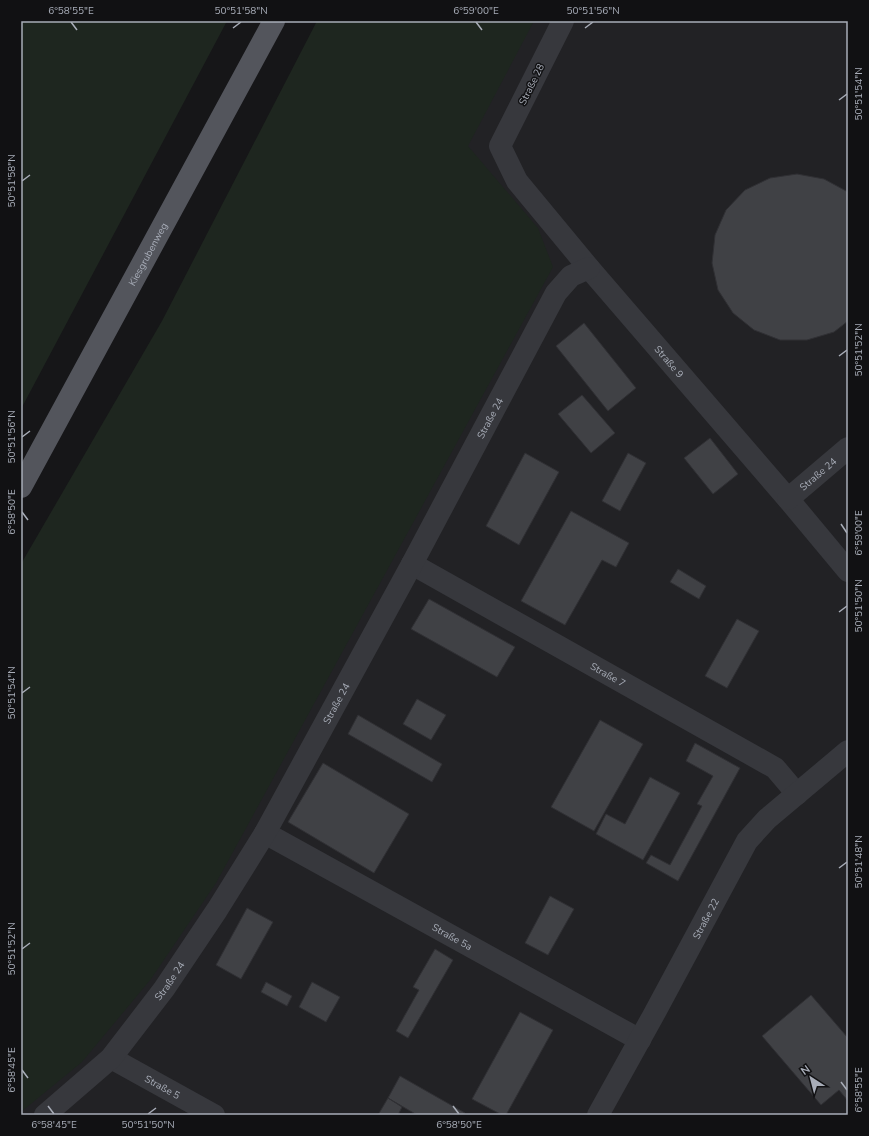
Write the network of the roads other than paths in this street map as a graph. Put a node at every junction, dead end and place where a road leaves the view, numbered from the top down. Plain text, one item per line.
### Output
1 (274, 21) edge
2 (563, 21) edge
3 (500, 146) joint
4 (589, 268) junction
5 (848, 448) edge
6 (21, 487) edge
7 (788, 499) junction
8 (412, 564) junction
9 (848, 571) edge
10 (848, 751) edge
11 (797, 794) junction
12 (265, 833) junction
13 (640, 1040) junction
14 (112, 1058) junction
15 (45, 1115) edge
16 (214, 1115) edge
17 (598, 1115) edge

1 - 6 main road, Kiesgrubenweg
2 - 3 lane, Straße 28
3 - 4 lane, Straße 9
4 - 7 lane, Straße 9
4 - 8 lane, Straße 24
5 - 7 lane, Straße 24
7 - 9 lane, Straße 9
8 - 11 lane, Straße 7
8 - 12 lane, Straße 24
10 - 11 lane, Straße 22
11 - 13 lane, Straße 22
12 - 13 lane, Straße 5a
12 - 14 lane, Straße 24
13 - 17 lane, Straße 22
14 - 15 lane, Straße 24
14 - 16 lane, Straße 5

